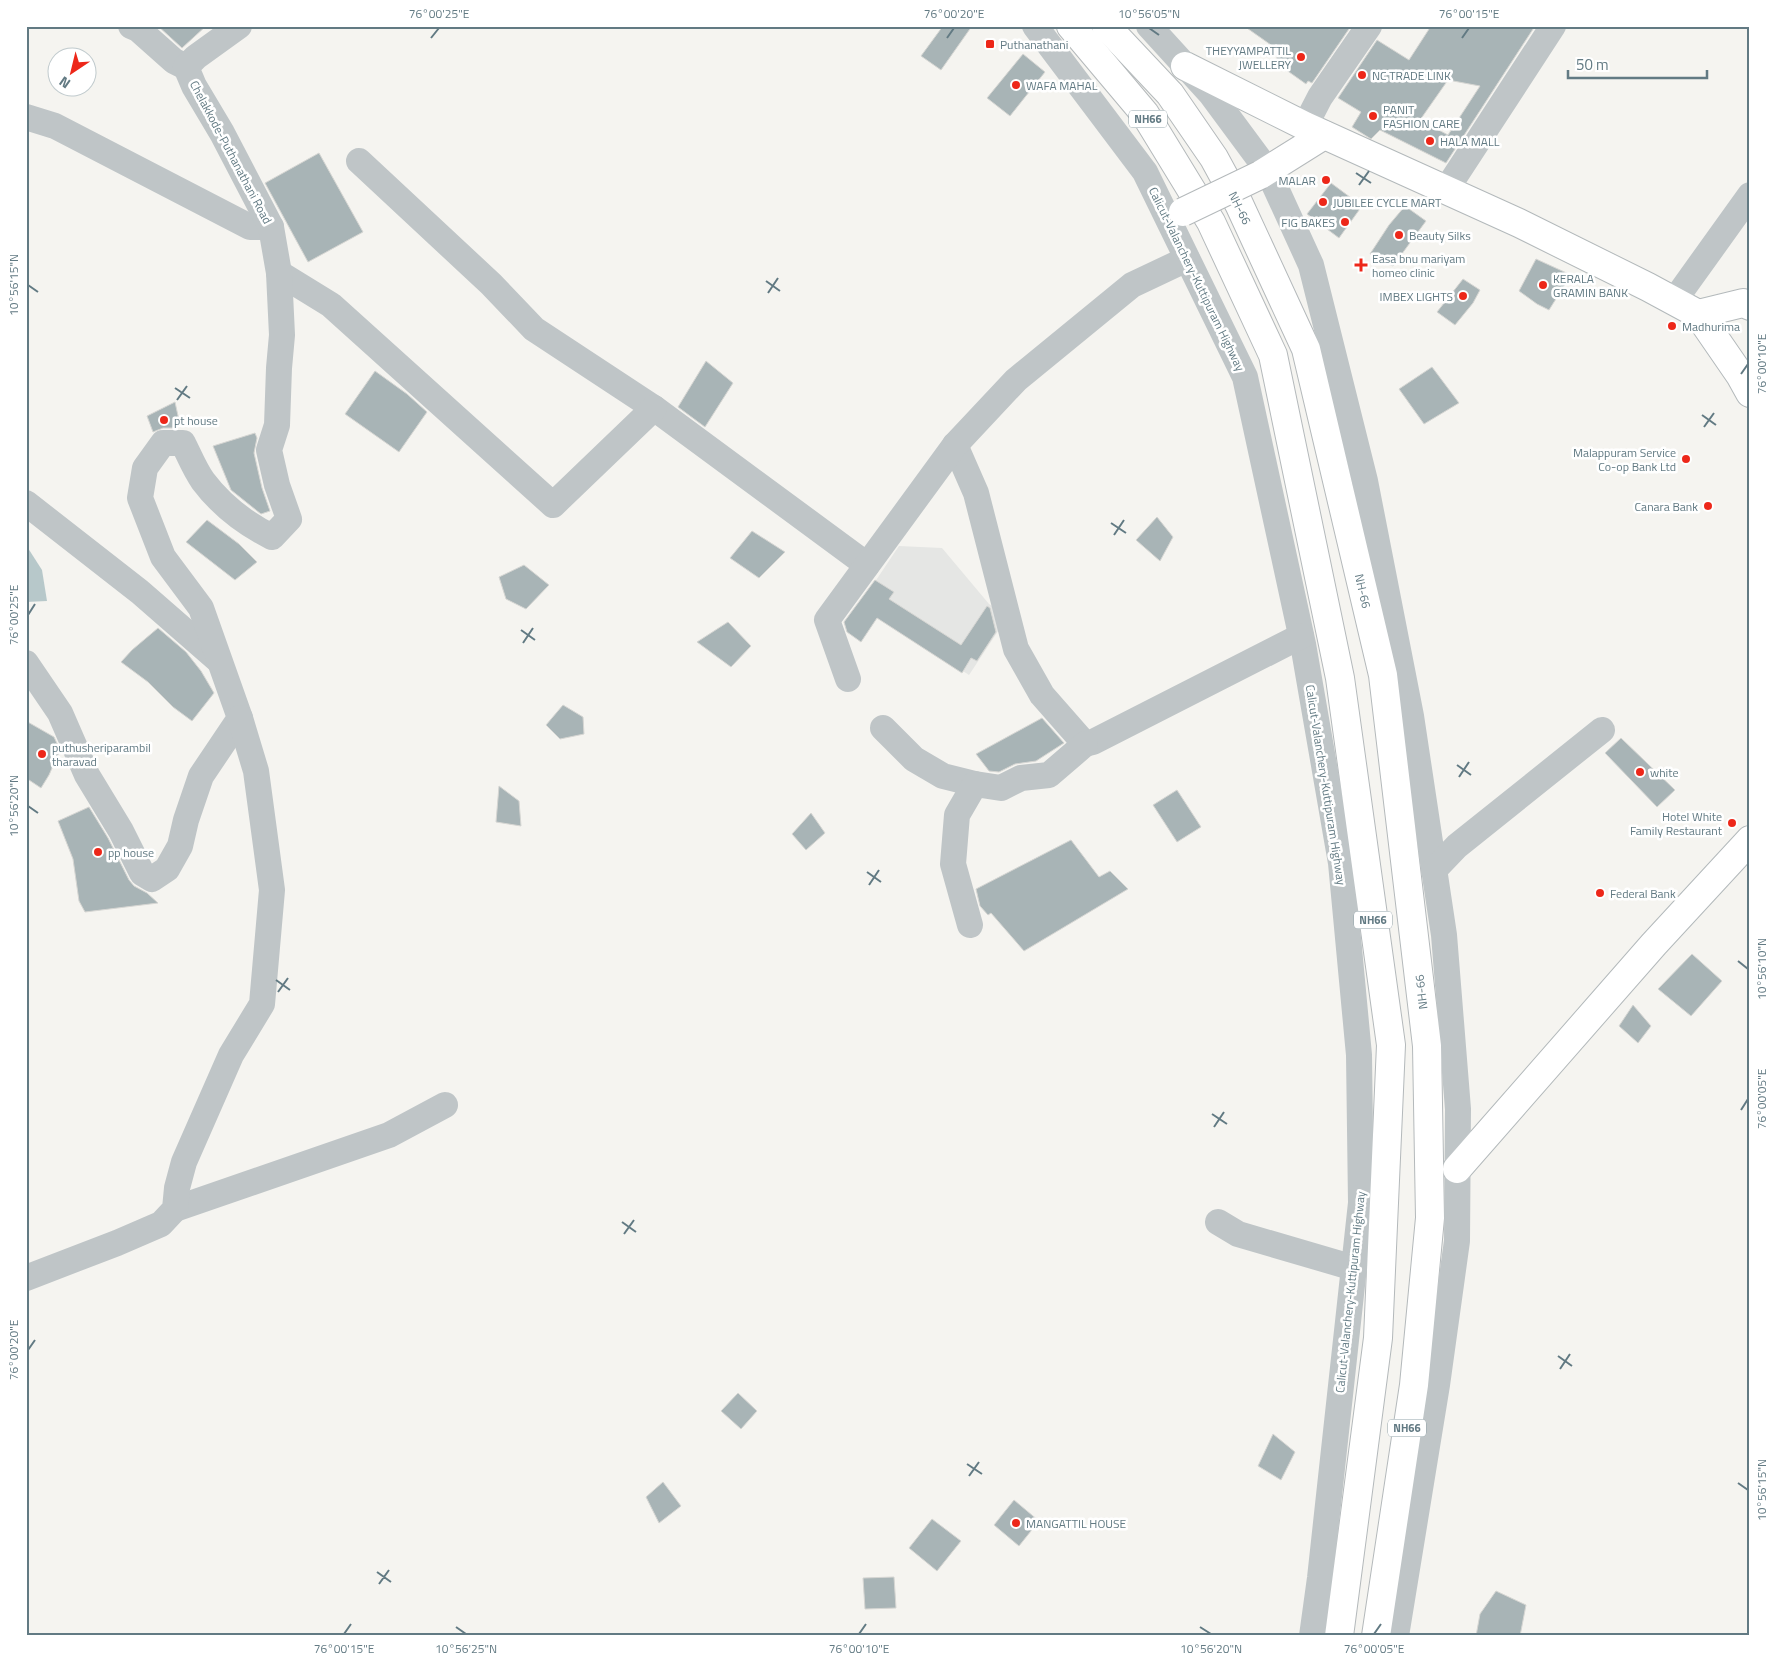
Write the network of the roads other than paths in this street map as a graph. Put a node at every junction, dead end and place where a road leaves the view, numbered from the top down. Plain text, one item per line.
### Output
1 (130, 26) edge
2 (239, 26) edge
3 (1035, 26) edge
4 (1071, 26) edge
5 (1106, 26) edge
6 (1149, 26) edge
7 (1370, 26) edge
8 (1553, 26) edge
9 (1185, 66) junction
10 (186, 67) junction
11 (26, 117) edge
12 (1314, 131) junction
13 (359, 161) dead end
14 (1264, 173) junction
15 (1446, 190) junction
16 (1750, 195) edge
17 (1175, 216) junction
18 (1211, 222) joint
19 (271, 227) junction
20 (1187, 259) junction
21 (279, 273) junction
22 (1674, 301) junction
23 (1750, 306) edge
24 (1698, 314) junction
25 (1750, 393) edge
26 (654, 408) junction
27 (955, 445) junction
28 (26, 503) edge
29 (867, 565) junction
30 (1301, 636) junction
31 (221, 662) junction
32 (26, 663) edge
33 (848, 679) dead end
34 (240, 718) junction
35 (883, 728) dead end
36 (1602, 730) dead end
37 (1085, 744) junction
38 (974, 784) junction
39 (1750, 840) edge
40 (1434, 870) junction
41 (970, 925) dead end
42 (444, 1104) dead end
43 (1458, 1169) junction
44 (175, 1209) junction
45 (1218, 1222) dead end
46 (1354, 1268) junction
47 (26, 1278) edge
48 (1312, 1636) edge
49 (1339, 1636) edge
50 (1376, 1636) edge
51 (1396, 1636) edge

1 - 10 street
2 - 10 street, Chelakkode-Puthanathani Road
3 - 17 street, Calicut-Valanchery-Kuttipuram Highway / NH66
4 - 18 main road, NH66 / NH66
5 - 50 main road, NH-66 / NH66
6 - 9 street, NH66
7 - 12 street
8 - 15 street
9 - 12 main road
9 - 14 street, NH66
10 - 19 street, Chelakkode-Puthanathani Road
11 - 19 street
12 - 14 main road
12 - 15 main road
13 - 26 street
14 - 17 main road, bridge
14 - 40 street, NH66
15 - 22 main road
16 - 22 street
17 - 20 street, Calicut-Valanchery-Kuttipuram Highway / NH66
18 - 49 main road, Calicut-Valanchery-Kuttipuram Highway / NH66
19 - 21 street, Chelakkode-Puthanathani Road
20 - 27 street
20 - 30 street, Calicut-Valanchery-Kuttipuram Highway / NH66
21 - 26 street
21 - 31 street, Chelakkode-Puthanathani Road
22 - 24 main road
23 - 24 main road
24 - 25 main road
26 - 29 street
27 - 29 street
27 - 37 street
28 - 31 street
29 - 33 street
30 - 37 street
30 - 46 street, Calicut-Valanchery-Kuttipuram Highway / NH66
31 - 34 street, Chelakkode-Puthanathani Road
32 - 34 street
34 - 44 street, Chelakkode-Puthanathani Road
35 - 38 street
36 - 40 street
37 - 38 street
38 - 41 street
39 - 43 main road
40 - 43 street, NH66
42 - 44 street
43 - 51 street, NH66
44 - 47 street
45 - 46 street
46 - 48 street, Calicut-Valanchery-Kuttipuram Highway / NH66

